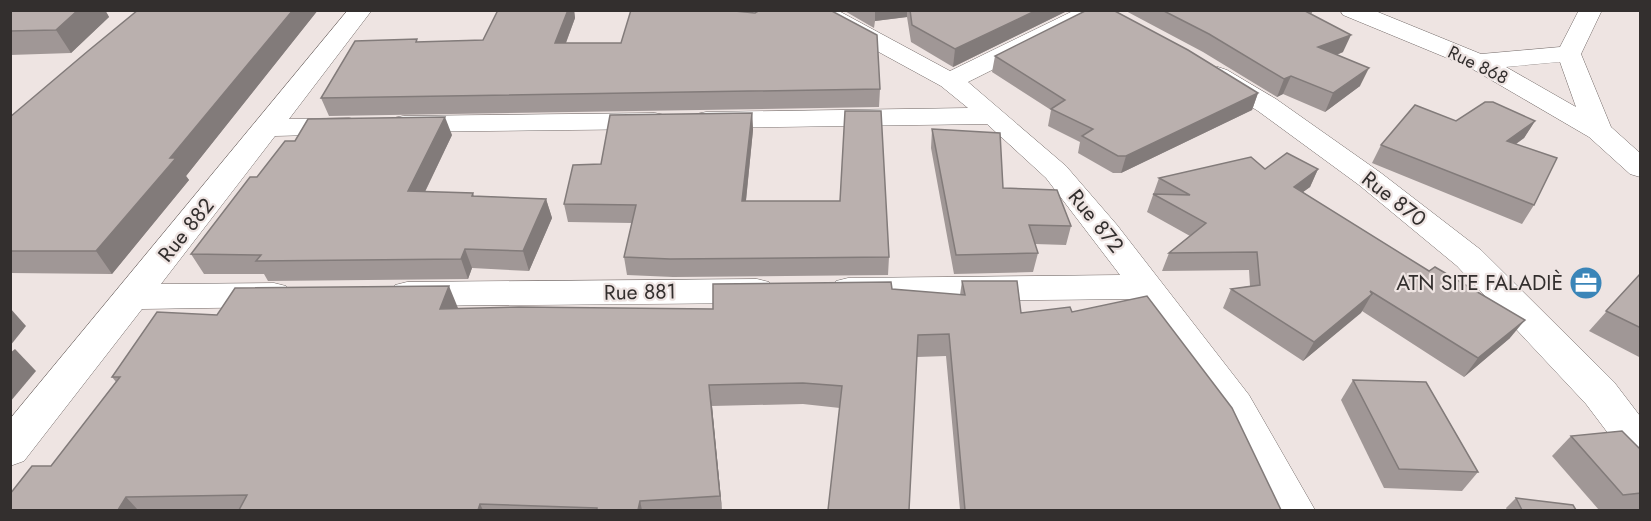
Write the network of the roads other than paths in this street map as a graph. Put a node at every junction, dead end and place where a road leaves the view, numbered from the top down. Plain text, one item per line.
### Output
1 (361, 10) edge
2 (819, 10) edge
3 (1350, 10) edge
4 (1591, 10) edge
5 (1105, 14) edge
6 (1569, 54) junction
7 (1193, 59) edge
8 (1478, 62) junction
9 (950, 81) junction
10 (994, 116) junction
11 (266, 128) junction
12 (1599, 131) junction
13 (1641, 168) edge
14 (1147, 287) junction
15 (371, 294) edge
16 (299, 295) edge
17 (132, 297) junction
18 (1641, 445) edge
19 (10, 449) edge
20 (1294, 510) edge

1 - 11 street, Rue 882
2 - 9 street, Rue 872
3 - 8 street, Rue 868
4 - 6 street
5 - 9 street
6 - 8 street
6 - 12 street
7 - 18 street, Rue 870
8 - 12 street, Rue 868
9 - 10 street, Rue 872
10 - 11 street
10 - 14 street, Rue 872
11 - 17 street, Rue 882
12 - 13 street, Rue 868
14 - 15 street, Rue 881
14 - 20 street, Rue 872
16 - 17 street
17 - 19 street, Rue 882

